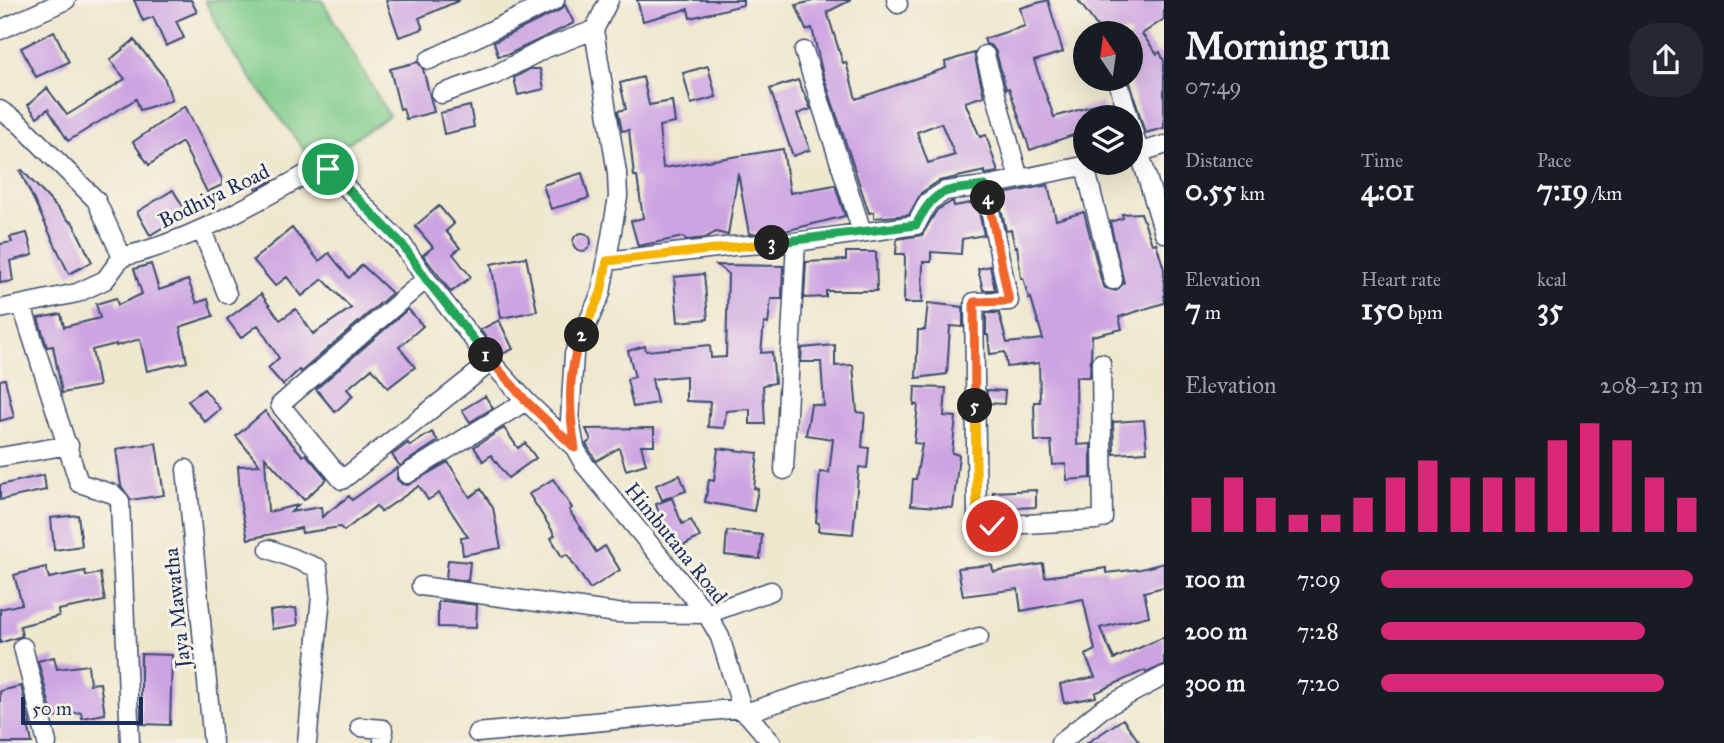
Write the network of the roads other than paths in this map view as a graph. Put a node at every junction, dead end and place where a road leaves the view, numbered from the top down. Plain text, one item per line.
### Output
1 (66, 0) edge
2 (555, 0) edge
3 (609, 0) edge
4 (0, 30) edge
5 (594, 30) junction
6 (804, 51) dead end
7 (985, 55) dead end
8 (429, 60) dead end
9 (440, 94) dead end
10 (0, 110) edge
11 (1164, 145) edge
12 (1143, 152) edge
13 (1073, 168) edge
14 (1093, 175) edge
15 (1143, 175) edge
16 (1019, 179) junction
17 (985, 186) junction
18 (202, 230) junction
19 (862, 232) junction
20 (1164, 233) edge
21 (796, 242) junction
22 (122, 257) junction
23 (607, 261) junction
24 (426, 279) junction
25 (1113, 280) dead end
26 (227, 294) dead end
27 (22, 306) junction
28 (0, 309) edge
29 (491, 362) junction
30 (1101, 363) dead end
31 (526, 401) junction
32 (69, 445) junction
33 (575, 448) junction
34 (0, 457) edge
35 (186, 469) dead end
36 (784, 470) dead end
37 (407, 474) dead end
38 (269, 549) dead end
39 (421, 586) dead end
40 (771, 591) dead end
41 (707, 614) junction
42 (979, 637) dead end
43 (23, 647) dead end
44 (1164, 676) edge
45 (743, 711) junction
46 (360, 727) dead end
47 (477, 733) dead end
48 (47, 743) edge
49 (130, 743) edge
50 (213, 743) edge
51 (307, 743) edge
52 (383, 743) edge
53 (772, 743) edge
54 (1060, 743) edge

1 - 4 street
2 - 8 street
3 - 5 street
5 - 9 street
5 - 23 street
6 - 19 street
7 - 16 street
10 - 22 street
11 - 12 street
13 - 16 street
14 - 25 street
15 - 20 street
16 - 17 street
17 - 19 street
17 - 30 street
18 - 22 street, Bodhiya Road
18 - 24 street, Bodhiya Road
18 - 26 street
19 - 21 street
21 - 23 street
21 - 36 street
22 - 27 street
23 - 33 street
24 - 29 street, Bodhiya Road
24 - 29 street
27 - 28 street
27 - 32 street
29 - 31 street, Bodhiya Road
31 - 33 street, Bodhiya Road
31 - 37 street
32 - 34 street
32 - 49 street
33 - 41 street, Himbutana Road
35 - 50 street, Jaya Mawatha
38 - 51 street
39 - 41 street
40 - 41 street
41 - 45 street, Himbutana Road
42 - 45 street
43 - 48 street
44 - 54 street
45 - 47 street
45 - 53 street, Himbutana Road
46 - 52 street

